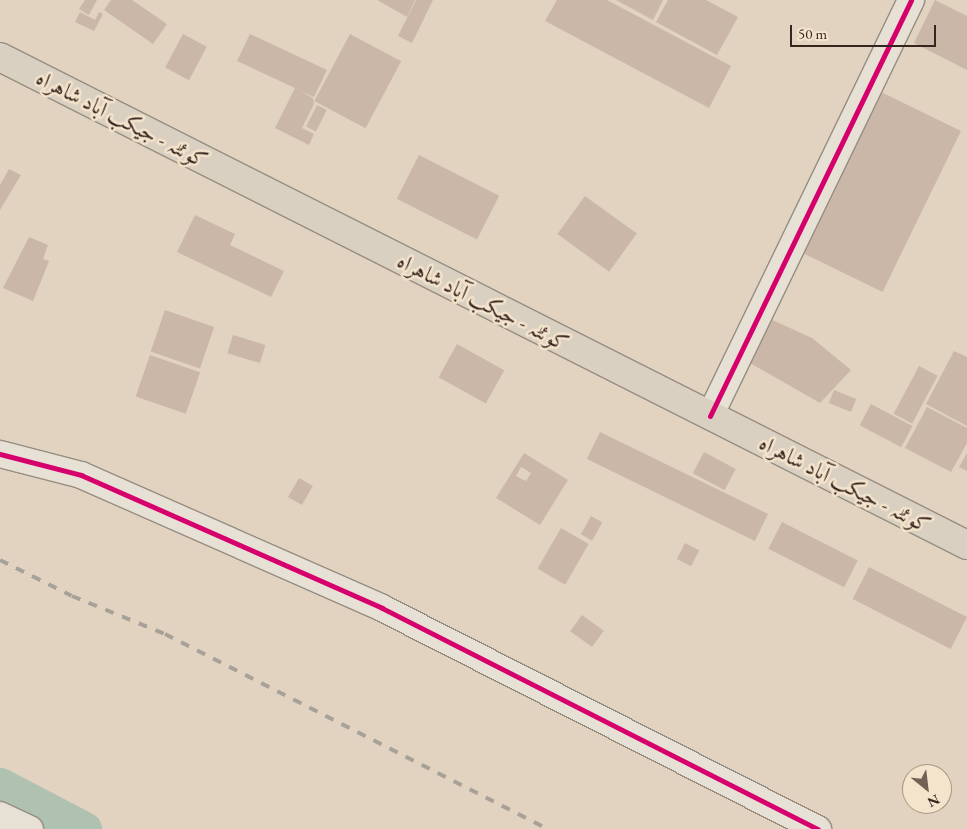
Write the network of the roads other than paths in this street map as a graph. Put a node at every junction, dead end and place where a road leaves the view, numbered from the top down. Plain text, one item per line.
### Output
1 (911, 0) edge
2 (0, 57) edge
3 (710, 416) junction
4 (0, 454) edge
5 (967, 545) edge
6 (0, 815) edge
7 (30, 829) edge
8 (818, 829) edge

1 - 3 street
2 - 3 highway, کوئٹہ - جیکب آباد شاہراہ
3 - 5 highway, کوئٹہ - جیکب آباد شاہراہ
4 - 8 street
6 - 7 street

